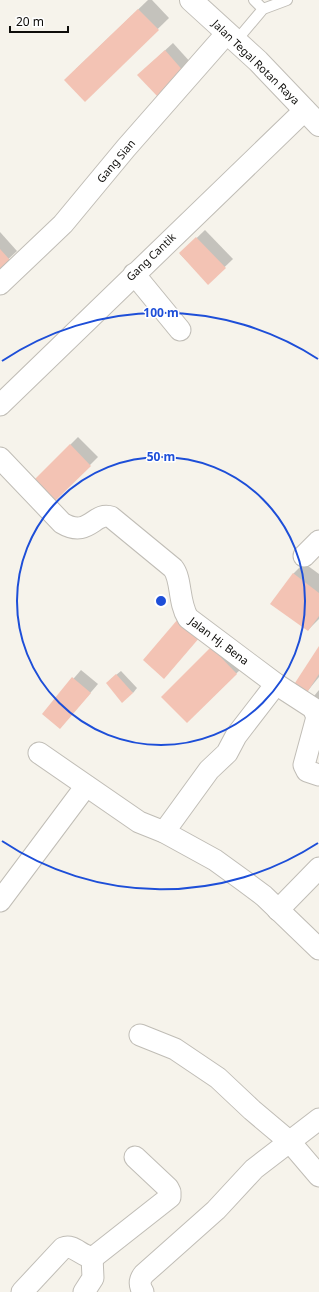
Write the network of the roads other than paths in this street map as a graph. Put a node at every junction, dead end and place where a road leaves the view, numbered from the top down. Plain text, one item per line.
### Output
1 (191, 0) edge
2 (254, 0) edge
3 (287, 0) edge
4 (264, 9) junction
5 (231, 37) junction
6 (305, 110) junction
7 (319, 125) edge
8 (134, 274) junction
9 (0, 284) edge
10 (180, 330) dead end
11 (0, 405) edge
12 (0, 458) edge
13 (319, 541) edge
14 (304, 556) dead end
15 (276, 684) junction
16 (39, 753) dead end
17 (319, 775) edge
18 (86, 786) junction
19 (164, 832) junction
20 (319, 868) edge
21 (0, 901) edge
22 (278, 910) junction
23 (319, 949) edge
24 (140, 1035) dead end
25 (319, 1119) edge
26 (290, 1142) junction
27 (135, 1157) dead end
28 (319, 1176) edge
29 (92, 1258) junction
30 (22, 1292) edge
31 (84, 1292) edge
32 (143, 1292) edge

1 - 5 main road, Jalan Tegal Rotan Raya
2 - 4 lane
3 - 4 lane
4 - 5 lane
5 - 6 main road, Jalan Tegal Rotan Raya
5 - 9 street, Gang Sian
6 - 7 main road, Jalan Tegal Rotan Raya
6 - 8 street, Gang Cantik
8 - 10 street
8 - 11 street, Gang Cantik
12 - 15 street, Jalan Hj. Bena
13 - 14 street
15 - 17 street, Jalan Hj. Bena
15 - 19 street
16 - 18 street
18 - 19 street
18 - 21 street
19 - 22 street
20 - 22 street
22 - 23 street
24 - 26 street
25 - 26 street
26 - 28 street
26 - 32 street
27 - 29 street
29 - 30 street
29 - 31 street

